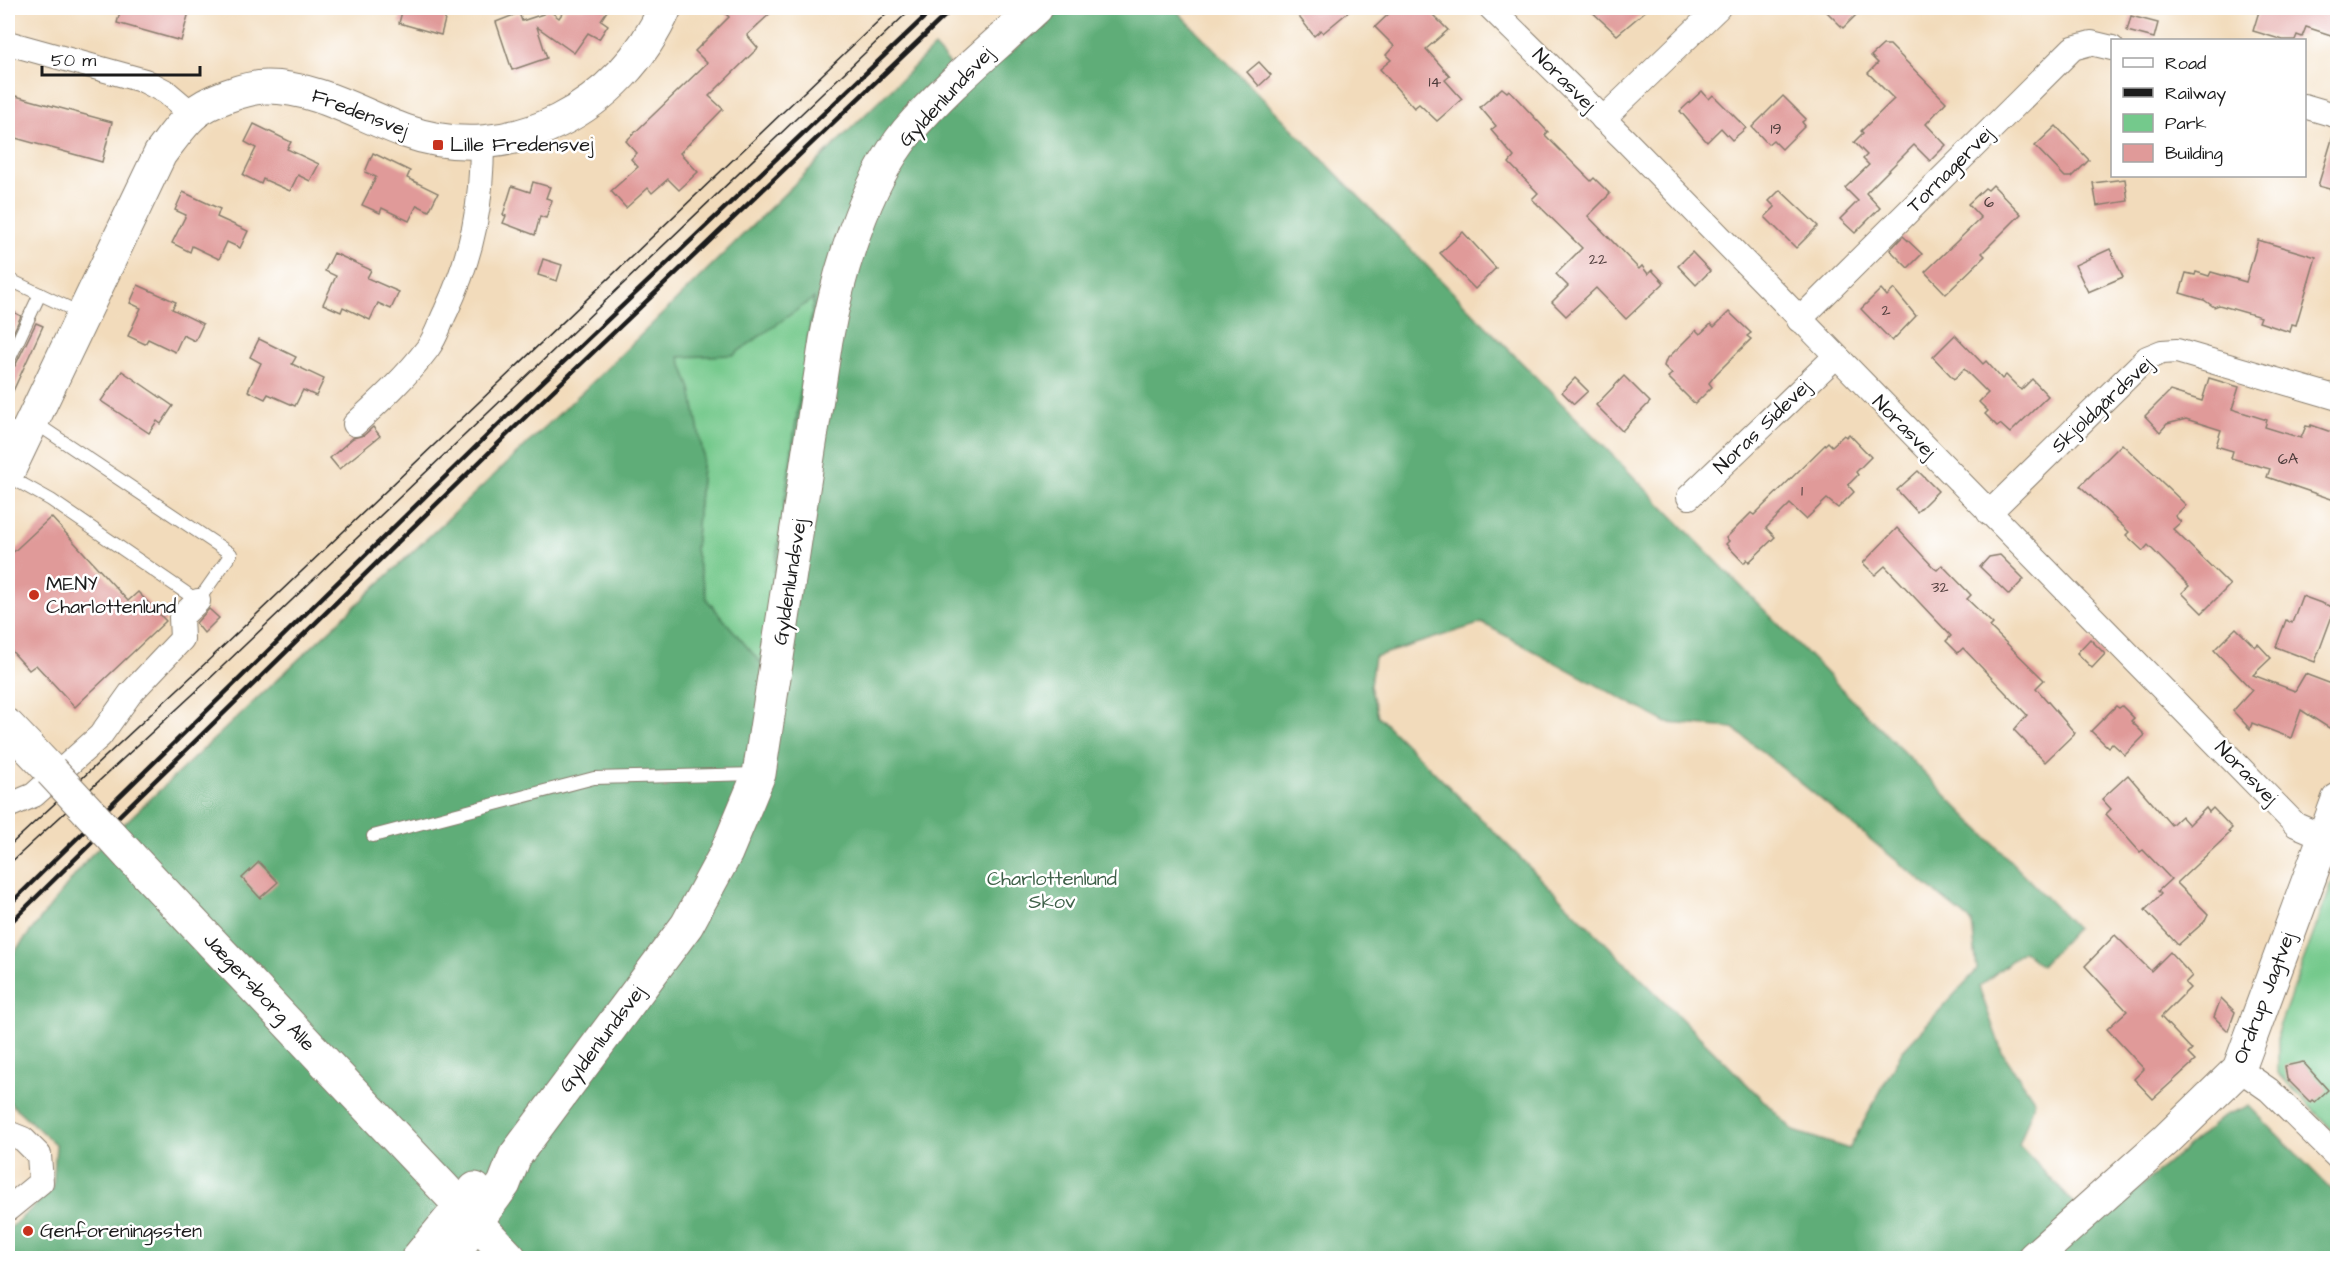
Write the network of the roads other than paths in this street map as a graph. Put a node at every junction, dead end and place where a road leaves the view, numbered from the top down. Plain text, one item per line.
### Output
1 (665, 8) edge
2 (1036, 8) edge
3 (1491, 8) edge
4 (1718, 8) edge
5 (8, 43) edge
6 (2111, 48) edge
7 (2306, 107) edge
8 (192, 114) junction
9 (2337, 116) edge
10 (1603, 119) junction
11 (482, 141) junction
12 (8, 279) edge
13 (40, 294) junction
14 (85, 315) junction
15 (1799, 320) junction
16 (1835, 357) junction
17 (8, 362) edge
18 (2337, 398) edge
19 (355, 424) dead end
20 (22, 427) edge
21 (8, 474) edge
22 (1689, 497) dead end
23 (1989, 513) junction
24 (198, 601) junction
25 (8, 726) edge
26 (759, 774) junction
27 (2337, 801) edge
28 (8, 806) edge
29 (373, 836) dead end
30 (2324, 837) junction
31 (2239, 1069) junction
32 (8, 1133) edge
33 (2337, 1158) edge
34 (8, 1209) edge
35 (469, 1215) junction
36 (418, 1258) edge
37 (450, 1258) edge
38 (510, 1258) edge
39 (2034, 1258) edge

1 - 11 street, Fredensvej
2 - 26 street, Gyldenlundsvej
3 - 10 street, Norasvej
4 - 10 street
5 - 8 street
6 - 15 street, Tornagervej
7 - 9 street
8 - 11 street, Fredensvej
8 - 14 street, Fredensvej
10 - 15 street, Norasvej
11 - 19 street
12 - 13 lane
13 - 14 lane
13 - 17 lane
14 - 20 street, Fredensvej
15 - 16 street, Norasvej
16 - 22 street, Noras Sidevej
16 - 23 street, Norasvej
18 - 23 street, Skjoldgårdsvej
20 - 21 street, Fredensvej
20 - 24 lane
21 - 24 lane
23 - 30 street, Norasvej
24 - 28 street
25 - 35 street, Jægersborg Alle, bridge
26 - 29 lane
26 - 35 street, Gyldenlundsvej
27 - 30 street, Ordrup Jagtvej
30 - 31 street, Ordrup Jagtvej
31 - 33 street
31 - 39 street, Ordrup Jagtvej
32 - 34 street
35 - 36 street
35 - 37 street
35 - 38 street, Jægersborg Alle

